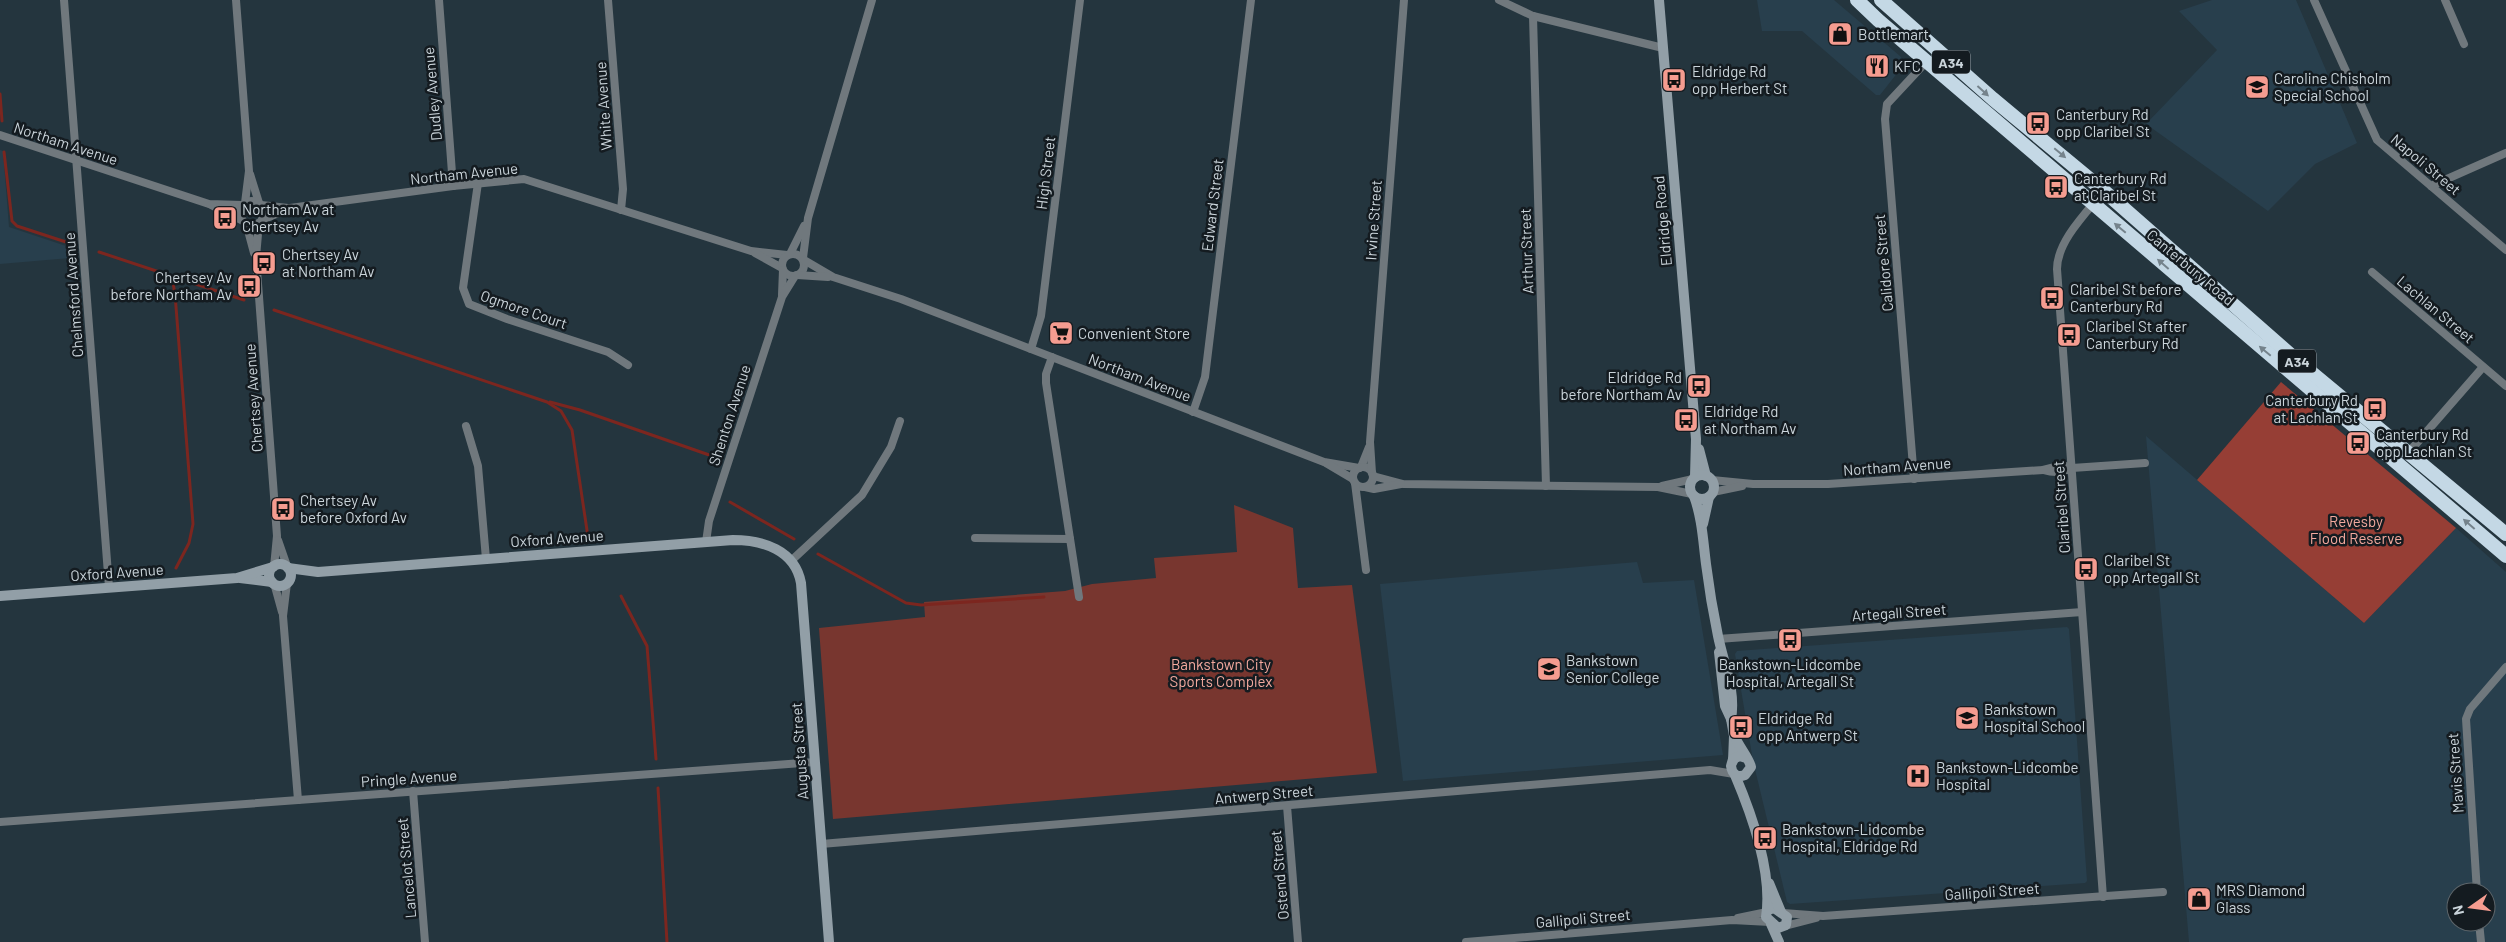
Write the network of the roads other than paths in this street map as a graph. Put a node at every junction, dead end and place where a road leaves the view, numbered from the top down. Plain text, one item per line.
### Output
1 (64, 0) edge
2 (236, 0) edge
3 (439, 0) edge
4 (608, 0) edge
5 (872, 0) edge
6 (1080, 0) edge
7 (1251, 0) edge
8 (1404, 0) edge
9 (1499, 0) edge
10 (1659, 0) edge
11 (1857, 0) edge
12 (1881, 0) edge
13 (2314, 0) edge
14 (2445, 0) edge
15 (1533, 16) junction
16 (2464, 44) dead end
17 (1663, 48) junction
18 (1927, 61) junction
19 (0, 135) edge
20 (2506, 153) edge
21 (77, 161) junction
22 (249, 171) junction
23 (478, 183) junction
24 (454, 186) junction
25 (2432, 186) junction
26 (2104, 191) junction
27 (210, 204) junction
28 (244, 204) junction
29 (260, 204) junction
30 (2094, 204) junction
31 (290, 208) junction
32 (621, 210) junction
33 (808, 218) junction
34 (260, 221) junction
35 (244, 222) junction
36 (2506, 250) edge
37 (751, 251) junction
38 (788, 254) junction
39 (256, 257) junction
40 (803, 259) junction
41 (783, 269) junction
42 (2372, 272) dead end
43 (796, 275) junction
44 (833, 277) junction
45 (782, 297) junction
46 (1031, 349) junction
47 (1052, 357) junction
48 (628, 365) dead end
49 (2483, 367) junction
50 (2506, 386) edge
51 (1193, 412) junction
52 (900, 421) dead end
53 (466, 426) dead end
54 (1696, 439) junction
55 (1370, 442) junction
56 (2409, 452) junction
57 (1324, 462) junction
58 (2145, 463) dead end
59 (1360, 468) junction
60 (2072, 468) junction
61 (1372, 475) junction
62 (1694, 478) junction
63 (1709, 478) junction
64 (1914, 479) junction
65 (1354, 481) junction
66 (1403, 484) junction
67 (1753, 484) junction
68 (1546, 486) junction
69 (1365, 487) junction
70 (1658, 487) junction
71 (1711, 494) junction
72 (1693, 495) junction
73 (1360, 512) junction
74 (1703, 527) junction
75 (2506, 534) edge
76 (277, 536) junction
77 (975, 538) dead end
78 (1070, 540) junction
79 (706, 542) junction
80 (2506, 556) edge
81 (486, 559) junction
82 (792, 560) junction
83 (273, 567) junction
84 (288, 567) junction
85 (1366, 570) dead end
86 (318, 572) junction
87 (237, 578) junction
88 (273, 582) junction
89 (287, 583) junction
90 (109, 587) junction
91 (0, 596) edge
92 (1079, 596) dead end
93 (2082, 612) junction
94 (283, 616) junction
95 (1718, 639) junction
96 (2506, 667) edge
97 (1734, 736) junction
98 (1746, 758) junction
99 (815, 762) junction
100 (1732, 762) junction
101 (1710, 770) junction
102 (1748, 773) junction
103 (1735, 774) junction
104 (413, 791) junction
105 (298, 800) junction
106 (1287, 806) junction
107 (1749, 806) junction
108 (2, 822) edge
109 (821, 844) junction
110 (1766, 876) junction
111 (2476, 882) edge
112 (2163, 892) dead end
113 (2103, 896) junction
114 (1767, 911) junction
115 (1782, 913) junction
116 (1823, 916) junction
117 (1732, 920) junction
118 (1771, 923) junction
119 (1784, 927) junction
120 (425, 942) edge
121 (828, 942) edge
122 (1298, 942) edge
123 (1466, 942) edge
124 (1779, 942) edge
125 (1785, 942) edge

1 - 21 street, Chelmsford Avenue
2 - 22 street
3 - 24 street, Dudley Avenue
4 - 32 street, White Avenue
5 - 33 street
6 - 46 street, High Street
7 - 51 street, Edward Street
8 - 55 street, Irvine Street
9 - 15 street
10 - 17 street, Eldridge Road
11 - 18 highway, Canterbury Road / A34
12 -> 26 highway, Canterbury Road / A34
13 - 25 street, Napoli Street
14 - 16 street
15 - 17 street
15 - 68 street, Arthur Street
17 - 54 street, Eldridge Road
18 - 30 highway, Canterbury Road / A34
18 - 64 street, Calidore Street
19 - 21 street, Northam Avenue
20 - 25 street
21 - 27 street, Northam Avenue
21 - 90 street, Chelmsford Avenue
22 - 28 street
22 - 29 street
23 - 24 street, Northam Avenue
23 - 32 street, Northam Avenue
23 - 48 street, Ogmore Court
24 - 31 street, Northam Avenue
25 - 36 street, Napoli Street
26 - 30 street, Claribel Street
26 - 56 highway, Canterbury Road / A34
27 - 28 street, Northam Avenue
27 - 35 street, Northam Avenue
28 - 29 street
28 - 35 street
29 - 31 street, Northam Avenue
29 - 34 street
30 - 60 street, Claribel Street
80 -> 30 highway, Canterbury Road / A34
31 - 34 street, Northam Avenue
32 - 37 street, Northam Avenue
33 - 38 street
33 - 40 street
34 - 35 street
34 - 39 street, Chertsey Avenue
35 - 39 street, Chertsey Avenue
37 - 38 street, Northam Avenue
37 - 41 street, Northam Avenue
38 - 40 street
38 - 41 street
39 - 76 street, Chertsey Avenue
40 - 43 street
40 - 44 street, Northam Avenue
41 - 43 street
41 - 45 street, Shenton Avenue
42 - 49 street, Lachlan Street
43 - 44 street, Northam Avenue
43 - 45 street, Shenton Avenue
44 - 46 street, Northam Avenue
45 - 79 street, Shenton Avenue
46 - 47 street, Northam Avenue
47 - 51 street, Northam Avenue
47 - 78 street
49 - 50 street, Lachlan Street
49 - 56 street
51 - 57 street, Northam Avenue
52 - 82 street
53 - 81 street
54 - 62 street, Eldridge Road
54 - 63 street, Eldridge Road
55 - 59 street, Irvine Street
55 - 61 street, Irvine Street
56 - 75 highway, Canterbury Road / A34
57 - 59 street, Northam Avenue
57 - 65 street, Northam Avenue
58 - 60 street, Northam Avenue
59 - 61 street
59 - 65 street
60 - 64 street, Northam Avenue
60 - 93 street, Claribel Street
61 - 66 street
61 - 69 street
62 - 63 street
62 - 70 street
62 - 72 street
63 - 67 street, Northam Avenue
63 - 71 street
64 - 67 street, Northam Avenue
65 - 69 street
65 - 73 street
66 - 68 street
66 - 69 street
67 - 71 street, Northam Avenue
68 - 70 street
69 - 73 street
70 - 72 street
71 - 72 street
71 - 74 street
72 - 74 street
73 - 85 street
74 - 95 street
76 - 83 street, Chertsey Avenue
76 - 84 street, Chertsey Avenue
77 - 78 street
78 - 92 street
79 - 81 street, Oxford Avenue
79 - 82 street, Oxford Avenue
81 - 86 street, Oxford Avenue
82 - 99 street, Augusta Street
83 - 84 street
83 - 87 street, Oxford Avenue
83 - 88 street
84 - 86 street, Oxford Avenue
84 - 89 street
86 - 89 street, Oxford Avenue
87 - 88 street, Oxford Avenue
87 - 90 street, Oxford Avenue
88 - 89 street
88 - 94 street
89 - 94 street
90 - 91 street, Oxford Avenue
93 - 95 street, Artegall Street
93 - 113 street, Claribel Street
94 - 105 street
95 - 97 street
96 - 111 street, Mavis Street
97 - 98 street
97 - 100 street
98 - 100 street
98 - 102 street
99 - 104 street, Pringle Avenue
99 - 109 street, Augusta Street
100 - 101 street, Antwerp Street
100 - 103 street
101 - 103 street, Antwerp Street
101 - 106 street, Antwerp Street
102 - 103 street
102 - 107 street
103 - 107 street
104 - 105 street, Pringle Avenue
104 - 120 street, Lancelot Street
105 - 108 street, Pringle Avenue
106 - 109 street, Antwerp Street
106 - 122 street, Ostend Street
107 - 110 street
109 - 121 street, Augusta Street
110 - 114 street
110 - 115 street
112 - 113 street, Gallipoli Street
113 - 116 street, Gallipoli Street
114 - 115 street
114 - 117 street, Gallipoli Street
114 - 118 street
115 - 116 street, Gallipoli Street
115 - 119 street
116 - 119 street, Gallipoli Street
117 - 118 street, Gallipoli Street
117 - 123 street, Gallipoli Street
118 - 119 street
118 - 124 street
119 - 125 street

